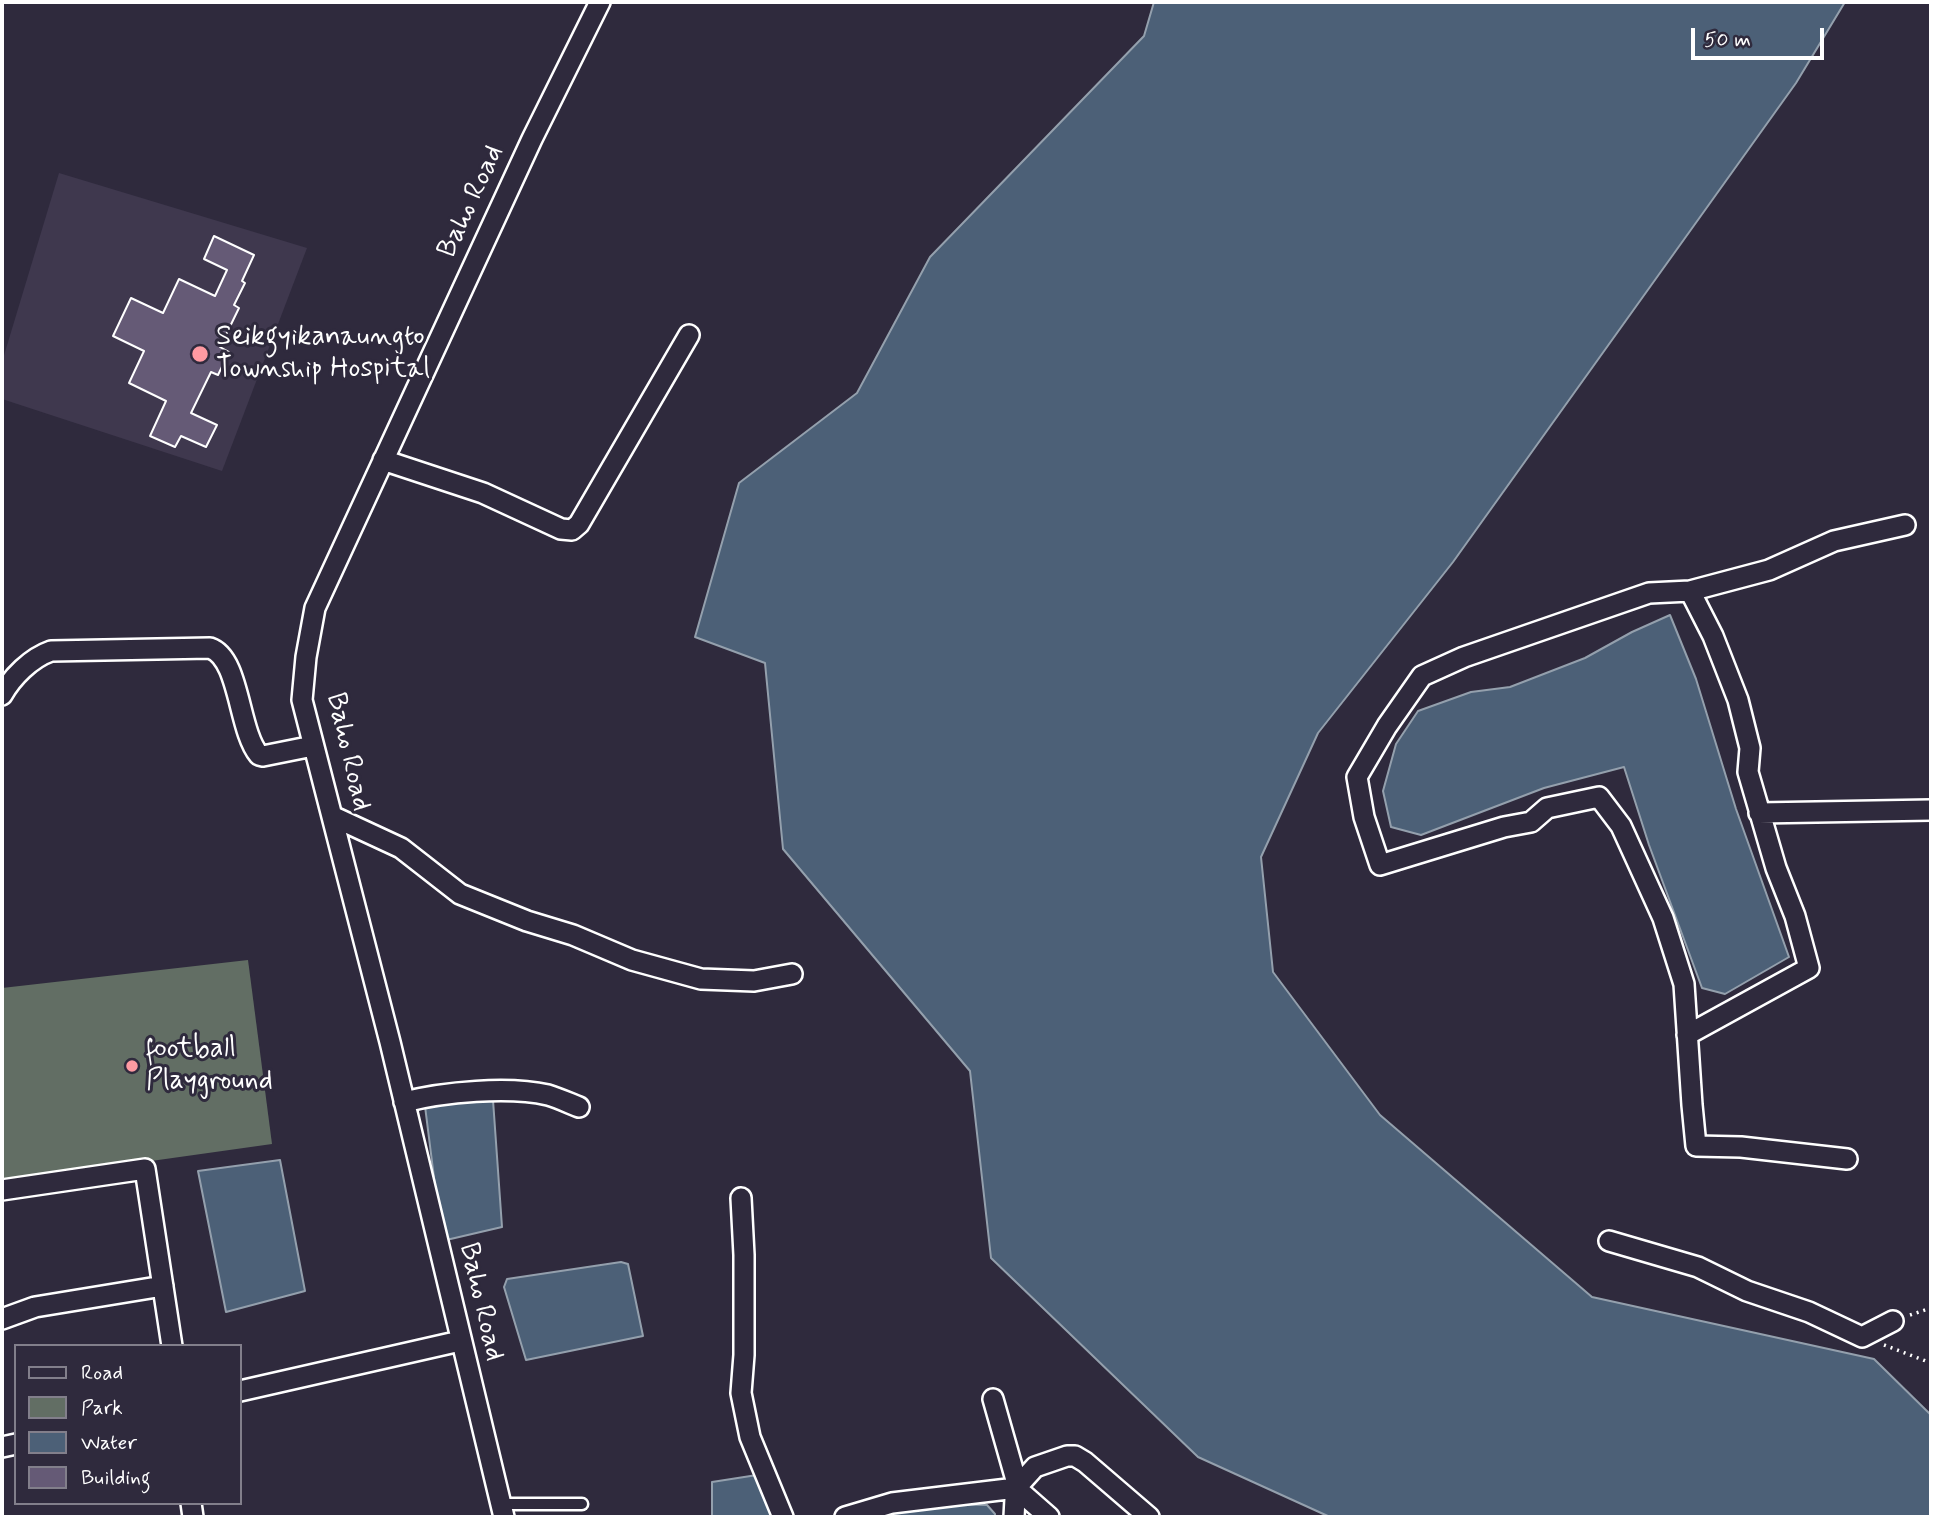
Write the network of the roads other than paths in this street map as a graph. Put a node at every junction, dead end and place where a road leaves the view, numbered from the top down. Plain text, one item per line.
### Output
1 (600, 2) edge
2 (689, 335) dead end
3 (383, 460) junction
4 (1905, 525) dead end
5 (1690, 591) junction
6 (2, 695) edge
7 (313, 746) junction
8 (1931, 810) edge
9 (1759, 813) junction
10 (332, 816) junction
11 (792, 974) dead end
12 (1687, 1035) junction
13 (404, 1102) junction
14 (579, 1107) dead end
15 (1847, 1159) dead end
16 (2, 1190) edge
17 (741, 1198) dead end
18 (1609, 1241) dead end
19 (163, 1286) junction
20 (2, 1319) edge
21 (1894, 1321) road end
22 (460, 1341) junction
23 (172, 1344) edge
24 (242, 1391) edge
25 (993, 1399) dead end
26 (1016, 1488) junction
27 (582, 1504) dead end
28 (502, 1511) edge
29 (873, 1513) edge
30 (783, 1517) edge
31 (845, 1517) edge
32 (1014, 1517) edge
33 (1049, 1517) edge
34 (1149, 1517) edge

1 - 3 street, Baho Road
2 - 3 street
3 - 7 street, Baho Road
4 - 5 street
5 - 9 street
5 - 12 street
6 - 7 street
7 - 10 street, Baho Road
8 - 9 street
9 - 12 street
10 - 11 street
10 - 13 street, Baho Road
12 - 15 street
13 - 14 street
13 - 22 street, Baho Road
16 - 19 street
17 - 30 street
18 - 21 street
19 - 20 street
19 - 23 street
22 - 24 street
22 - 28 street, Baho Road
25 - 26 street
26 - 29 street
26 - 32 street
26 - 33 street
26 - 34 street
27 - 28 lane
29 - 31 street

